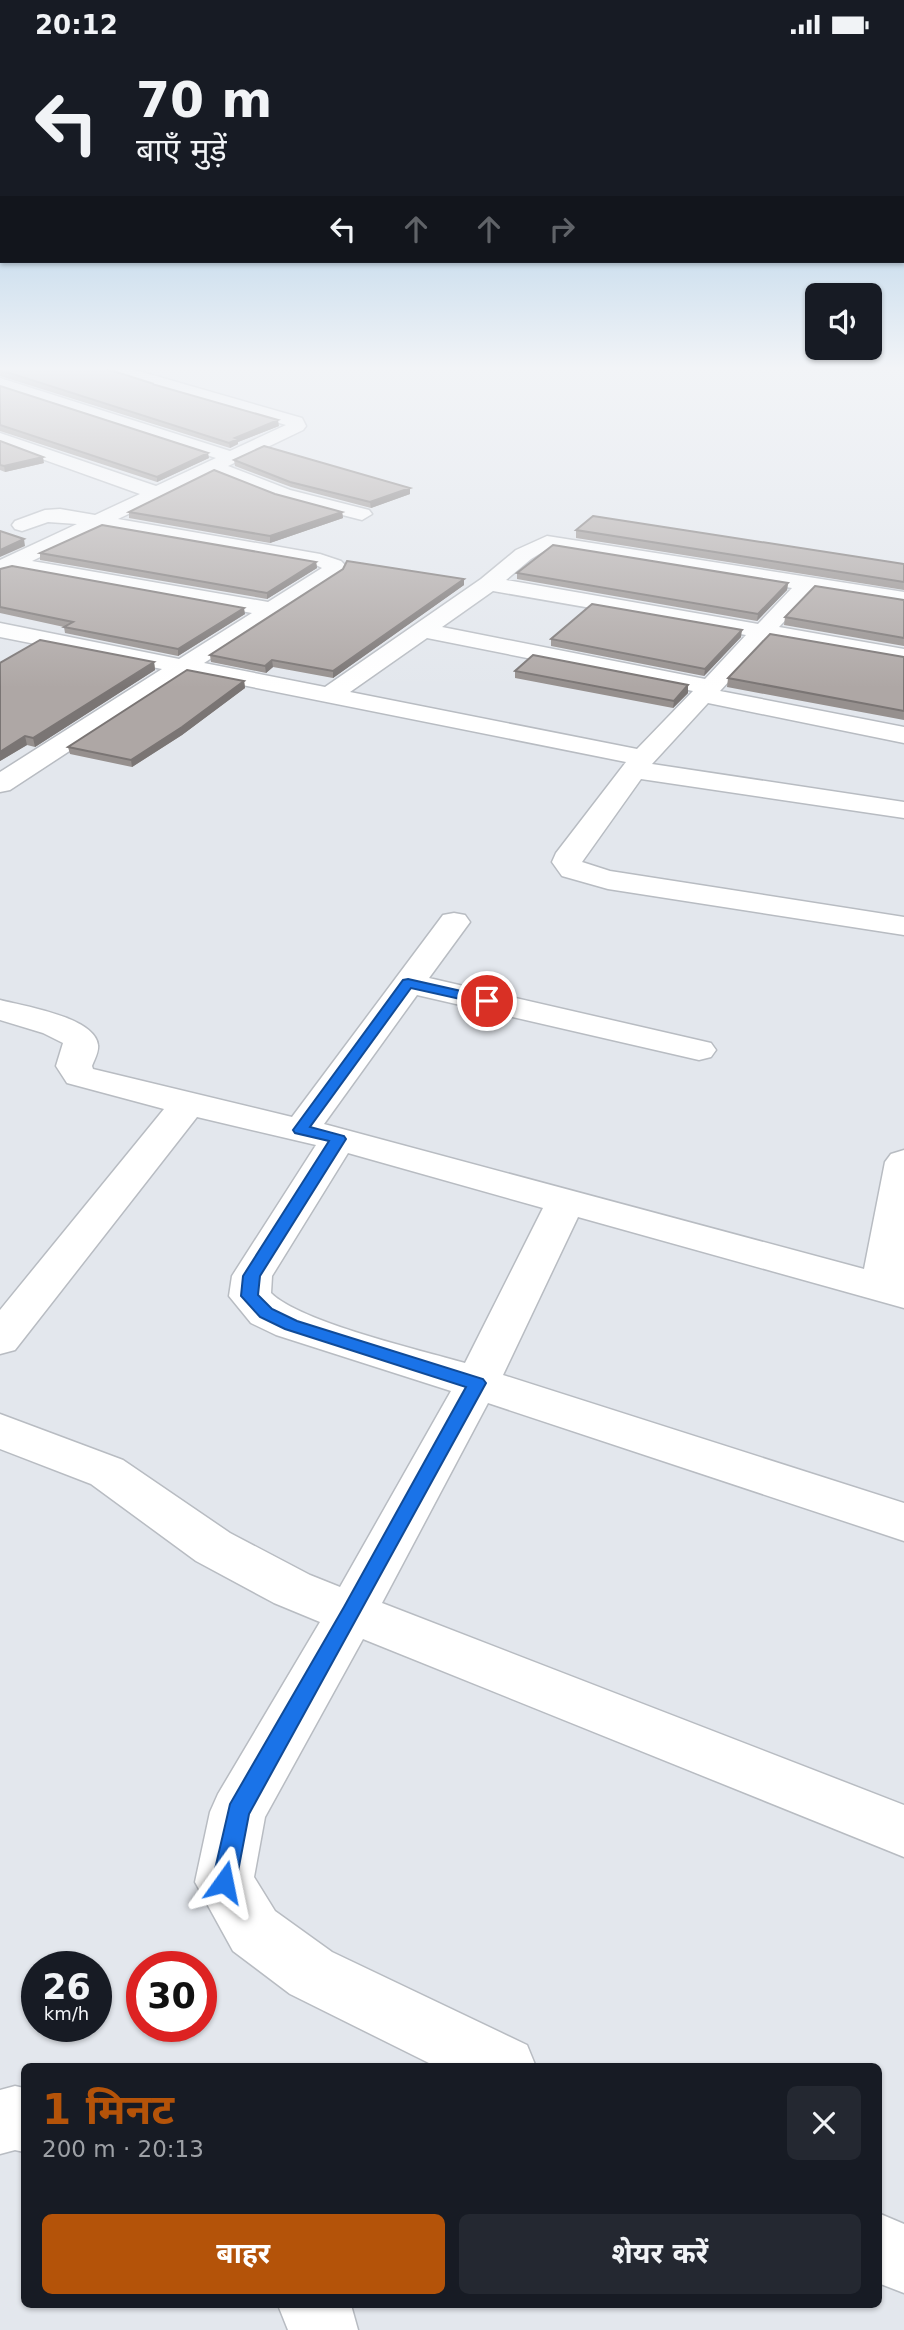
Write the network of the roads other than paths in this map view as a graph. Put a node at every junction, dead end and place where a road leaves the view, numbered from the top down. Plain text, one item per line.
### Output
1 (116, 474) edge
2 (194, 474) edge
3 (234, 474) edge
4 (162, 489) junction
5 (283, 494) junction
6 (362, 514) edge
7 (94, 522) junction
8 (22, 525) dead end
9 (5, 566) edge
10 (809, 583) junction
11 (489, 584) junction
12 (904, 599) edge
13 (274, 610) junction
14 (0, 630) edge
15 (423, 630) junction
16 (764, 632) junction
17 (904, 656) edge
18 (183, 666) junction
19 (706, 691) junction
20 (330, 695) junction
21 (904, 735) edge
22 (0, 756) edge
23 (32, 763) junction
24 (639, 764) junction
25 (0, 784) edge
26 (904, 810) edge
27 (454, 922) dead end
28 (904, 926) edge
29 (408, 983) junction
30 (0, 1010) edge
31 (699, 1050) dead end
32 (187, 1105) junction
33 (320, 1134) junction
34 (902, 1185) edge
35 (566, 1201) junction
36 (893, 1291) edge
37 (0, 1339) edge
38 (477, 1383) junction
39 (0, 1431) edge
40 (904, 1522) edge
41 (351, 1613) junction
42 (904, 1831) edge
43 (497, 2063) edge
44 (21, 2119) edge
45 (0, 2122) edge
46 (882, 2249) edge
47 (904, 2259) edge
48 (315, 2308) edge
49 (323, 2330) edge

1 - 4 street
2 - 4 street
3 - 5 street
4 - 5 street
4 - 7 street
5 - 6 street
7 - 8 street
7 - 9 street
7 - 13 street
9 - 13 street
10 - 11 street
10 - 12 street
10 - 16 street
11 - 15 street
11 - 16 street
13 - 18 street
14 - 18 street
15 - 19 street
15 - 20 street
16 - 17 street
16 - 19 street
18 - 20 street
18 - 23 street
19 - 21 street
19 - 24 street
20 - 24 street
22 - 23 street
23 - 25 street
24 - 26 street
24 - 28 street
27 - 29 street
29 - 31 street
29 - 33 street
30 - 32 street
32 - 33 street
32 - 37 street
33 - 35 street
33 - 38 street
34 - 36 street
35 - 36 street
35 - 38 street
38 - 40 street
38 - 41 street
39 - 41 street
41 - 42 street
41 - 43 street
44 - 45 street
46 - 47 street
48 - 49 street

